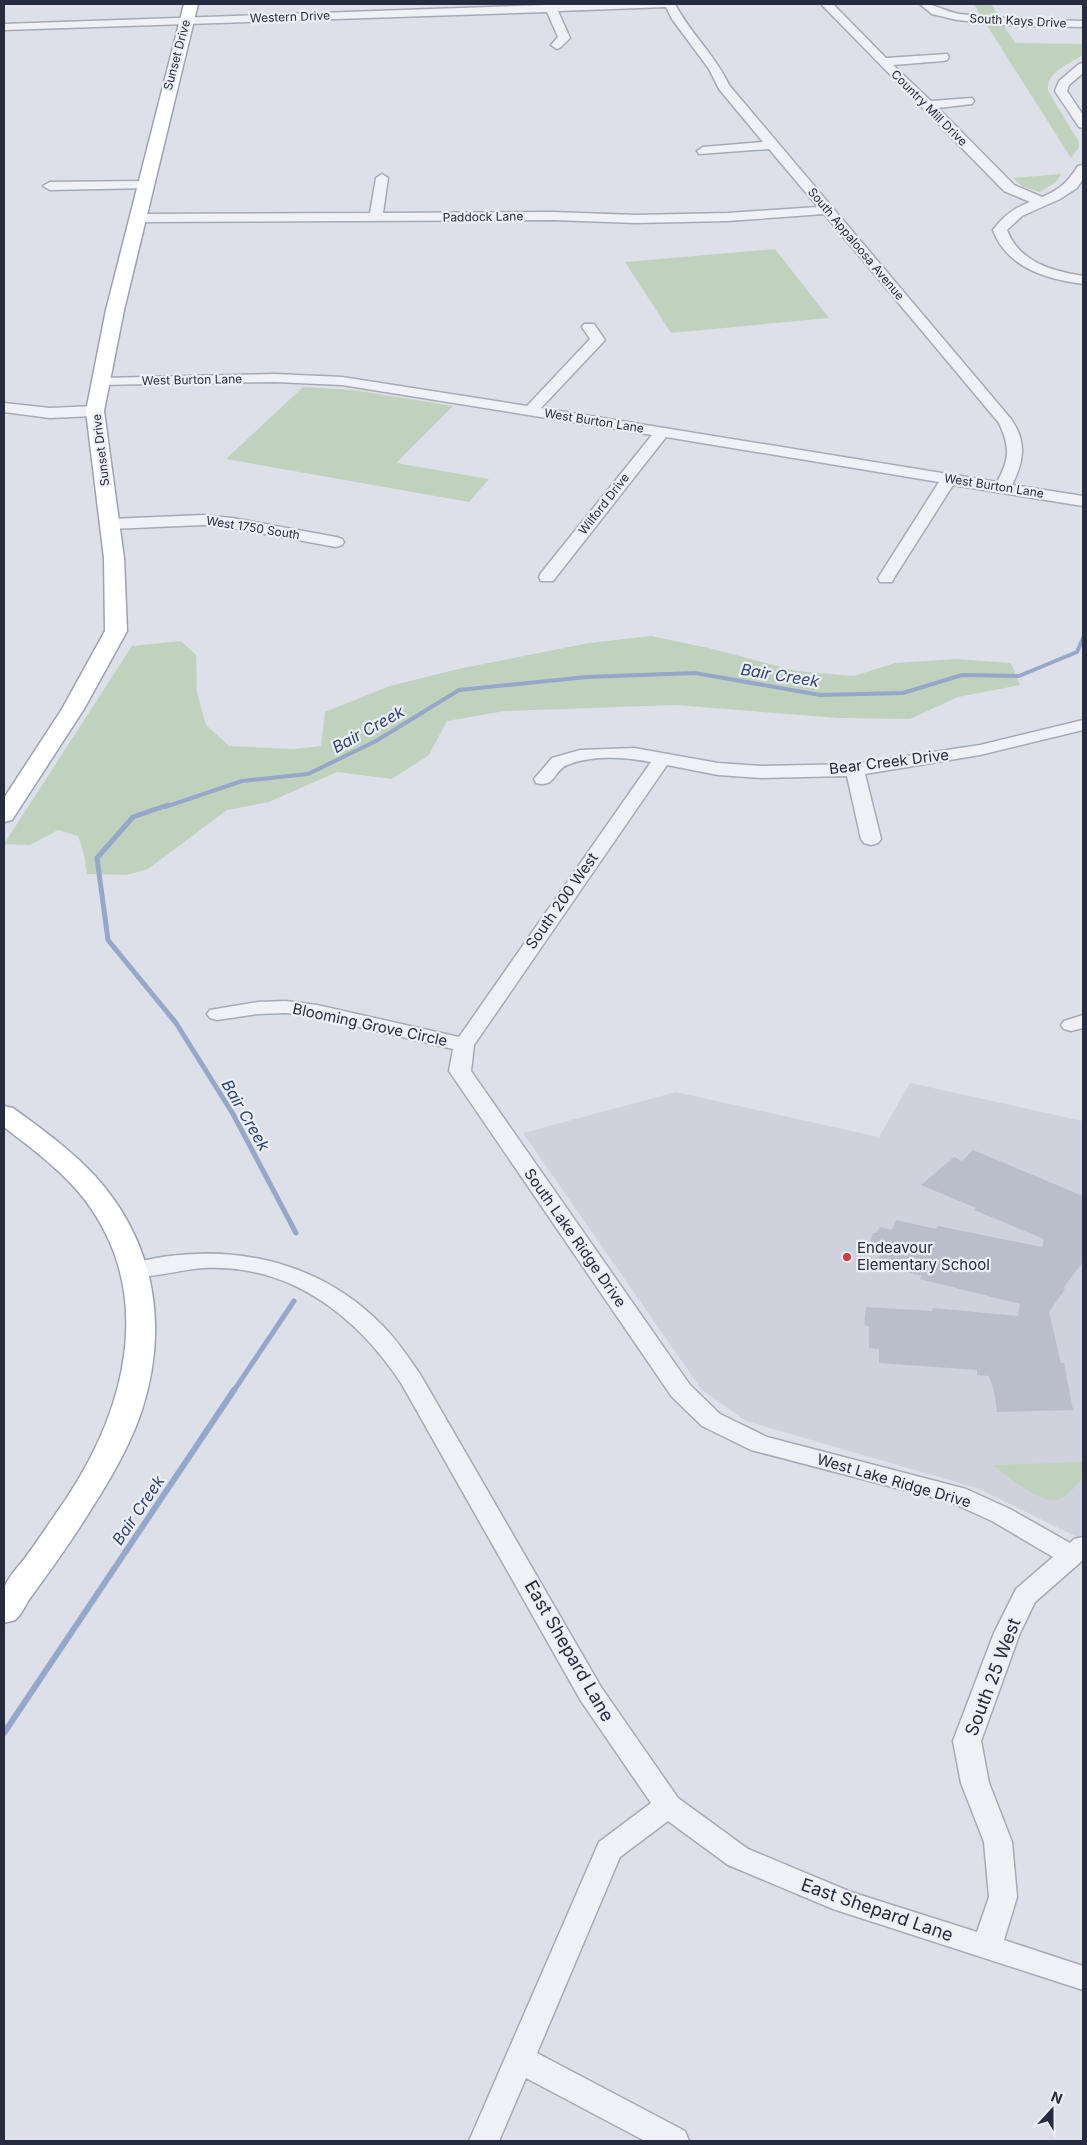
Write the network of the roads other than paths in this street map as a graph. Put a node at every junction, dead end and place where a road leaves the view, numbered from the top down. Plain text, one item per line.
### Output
1 (267, 4) edge
2 (666, 4) edge
3 (670, 4) edge
4 (828, 4) edge
5 (926, 4) edge
6 (605, 5) edge
7 (433, 8) edge
8 (551, 8) junction
9 (188, 12) edge
10 (268, 18) junction
11 (1083, 24) edge
12 (4, 27) edge
13 (557, 46) dead end
14 (943, 57) dead end
15 (883, 62) junction
16 (1083, 67) edge
17 (968, 101) dead end
18 (928, 105) junction
19 (1083, 124) edge
20 (771, 145) junction
21 (703, 151) dead end
22 (1083, 169) edge
23 (382, 178) dead end
24 (145, 185) junction
25 (50, 186) dead end
26 (1040, 201) junction
27 (827, 210) junction
28 (139, 218) junction
29 (376, 218) junction
30 (1083, 280) edge
31 (589, 326) dead end
32 (101, 382) junction
33 (4, 408) edge
34 (531, 410) junction
35 (95, 411) junction
36 (662, 432) junction
37 (949, 479) junction
38 (1002, 488) junction
39 (1083, 501) edge
40 (110, 524) junction
41 (336, 542) dead end
42 (547, 577) dead end
43 (886, 578) dead end
44 (1083, 725) edge
45 (662, 758) junction
46 (855, 770) junction
47 (544, 779) dead end
48 (4, 815) edge
49 (871, 839) dead end
50 (217, 1014) dead end
51 (464, 1045) junction
52 (4, 1114) edge
53 (134, 1270) junction
54 (710, 1420) joint
55 (1077, 1551) edge
56 (4, 1611) edge
57 (668, 1806) junction
58 (988, 1948) junction
59 (1083, 1978) edge
60 (519, 2059) junction
61 (484, 2141) edge
62 (674, 2141) edge

1 - 10 street
2 - 6 street, Western Drive
3 - 20 street, South Appaloosa Avenue
4 - 15 street, Country Mill Drive
5 - 11 street, South Kays Drive
6 - 8 street, Western Drive
7 - 8 street, Western Drive
7 - 10 street, Western Drive
8 - 13 street
9 - 10 street, Western Drive
9 - 12 street, Western Drive
9 - 24 main road, Sunset Drive
14 - 15 street
15 - 18 street, Country Mill Drive
16 - 19 street
17 - 18 street
18 - 26 street, Country Mill Drive
20 - 21 street
20 - 27 street, South Appaloosa Avenue
22 - 26 street
23 - 29 street
24 - 25 street
24 - 28 main road, Sunset Drive
26 - 30 street
27 - 29 street, Paddock Lane
27 - 38 street, South Appaloosa Avenue
28 - 29 street, Paddock Lane
28 - 32 main road, Sunset Drive
31 - 34 street
32 - 34 street, West Burton Lane
32 - 35 main road, Sunset Drive
33 - 35 street
34 - 36 street, West Burton Lane
35 - 40 main road, Sunset Drive
36 - 37 street, West Burton Lane
36 - 42 street, Wilford Drive
37 - 38 street, West Burton Lane
37 - 43 street
38 - 39 street, West Burton Lane
40 - 41 street, West 1750 South
40 - 48 main road, Sunset Drive
44 - 46 street, Bear Creek Drive
45 - 46 street, Bear Creek Drive
45 - 47 street, Bear Creek Drive
45 - 51 street, South 200 West
46 - 49 street
50 - 51 street, Blooming Grove Circle
51 - 54 street, South Lake Ridge Drive
52 - 53 main road
53 - 56 main road
53 - 57 street, East Shepard Lane
54 - 55 street, West Lake Ridge Drive
55 - 58 street, South 25 West
57 - 58 street, East Shepard Lane
57 - 60 street
58 - 59 street, East Shepard Lane
60 - 61 street
60 - 62 street

